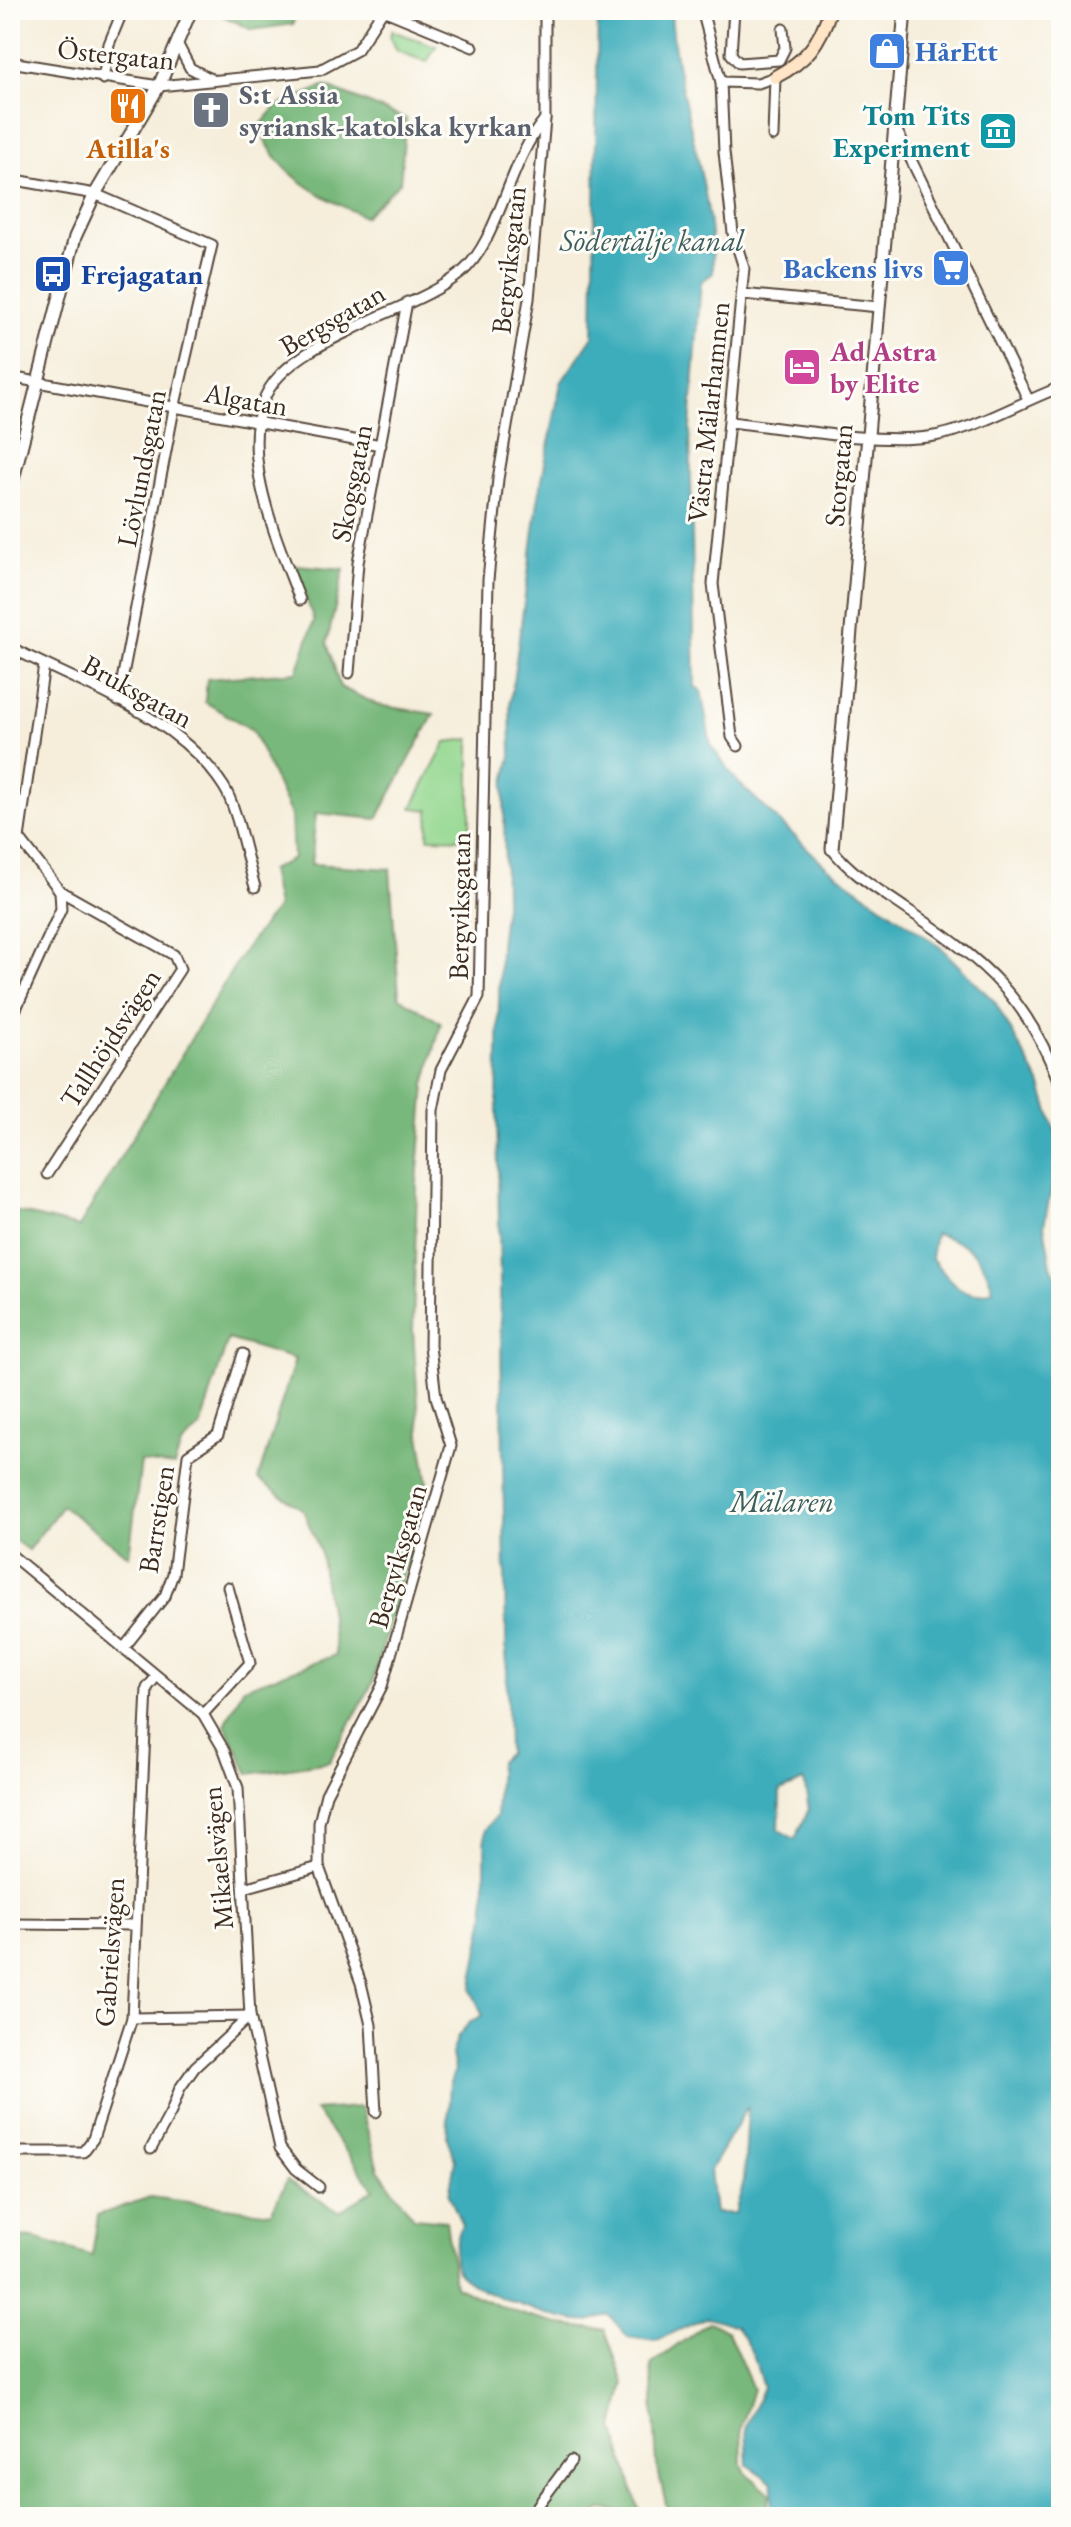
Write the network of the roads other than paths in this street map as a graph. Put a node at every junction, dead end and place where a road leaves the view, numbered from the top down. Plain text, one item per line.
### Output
1 (123, 10) edge
2 (191, 10) edge
3 (383, 10) edge
4 (545, 10) edge
5 (702, 10) edge
6 (734, 10) edge
7 (830, 10) edge
8 (905, 10) edge
9 (783, 29) dead end
10 (177, 43) junction
11 (473, 47) dead end
12 (10, 62) edge
13 (775, 77) junction
14 (103, 79) junction
15 (218, 81) junction
16 (721, 82) junction
17 (159, 86) junction
18 (545, 119) junction
19 (896, 129) junction
20 (773, 136) dead end
21 (10, 179) edge
22 (95, 194) junction
23 (742, 294) junction
24 (407, 302) junction
25 (879, 307) junction
26 (10, 377) edge
27 (39, 383) junction
28 (1061, 387) edge
29 (1028, 399) junction
30 (174, 409) junction
31 (256, 422) junction
32 (730, 422) junction
33 (866, 435) junction
34 (381, 445) junction
35 (10, 491) edge
36 (300, 600) dead end
37 (10, 647) edge
38 (44, 665) junction
39 (349, 673) dead end
40 (118, 701) junction
41 (738, 746) dead end
42 (19, 838) junction
43 (832, 849) joint
44 (10, 853) edge
45 (255, 887) dead end
46 (60, 891) junction
47 (10, 1022) edge
48 (1061, 1088) edge
49 (47, 1174) dead end
50 (243, 1354) dead end
51 (10, 1554) edge
52 (228, 1587) dead end
53 (123, 1649) junction
54 (156, 1677) junction
55 (203, 1714) junction
56 (319, 1867) junction
57 (244, 1888) junction
58 (10, 1924) edge
59 (135, 1925) junction
60 (250, 2016) junction
61 (132, 2018) junction
62 (376, 2112) dead end
63 (151, 2149) dead end
64 (10, 2152) edge
65 (319, 2187) dead end
66 (571, 2461) dead end
67 (537, 2517) edge

1 - 14 street
2 - 10 street
3 - 11 street
3 - 15 street, Östergatan
4 - 18 street, Bergviksgatan
5 - 16 street, Västra Mälarhamnen
6 - 9 street
7 - 13 main road
8 - 19 street, Storgatan
10 - 15 street, Östergatan
10 - 17 street
12 - 14 street, Östergatan
13 - 16 street
13 - 20 street
14 - 17 street, Östergatan
15 - 17 street, Östergatan
16 - 23 street, Västra Mälarhamnen
17 - 22 street
18 - 24 street, Bergsgatan
18 - 56 street, Bergviksgatan
19 - 25 street, Storgatan
19 - 29 street
21 - 22 street
22 - 27 street
22 - 30 street, Lövlundsgatan
23 - 25 street
23 - 32 street, Västra Mälarhamnen
24 - 31 street, Bergsgatan
24 - 34 street, Skogsgatan
25 - 33 street, Storgatan
26 - 27 street, Algatan
27 - 30 street, Algatan
27 - 35 street
28 - 29 street
29 - 33 street
30 - 31 street, Algatan
30 - 40 street, Lövlundsgatan
31 - 34 street, Algatan
31 - 36 street, Bergsgatan
32 - 33 street
32 - 41 street, Västra Mälarhamnen
33 - 43 street, Storgatan
34 - 39 street, Skogsgatan
37 - 38 street, Bruksgatan
38 - 40 street, Bruksgatan
38 - 42 street
40 - 45 street, Bruksgatan
42 - 44 street
42 - 46 street, Tallhöjdsvägen
43 - 48 street
46 - 47 street
46 - 49 street, Tallhöjdsvägen
50 - 53 street, Barrstigen
51 - 53 street, Mikaelsvägen
52 - 55 street
53 - 54 street, Mikaelsvägen
54 - 55 street, Mikaelsvägen
54 - 59 street, Gabrielsvägen
55 - 57 street, Mikaelsvägen
56 - 57 street
56 - 62 street, Bergviksgatan
57 - 60 street, Mikaelsvägen
58 - 59 street
59 - 61 street, Gabrielsvägen
60 - 61 street
60 - 63 street
60 - 65 street, Mikaelsvägen
61 - 64 street, Gabrielsvägen
66 - 67 street

